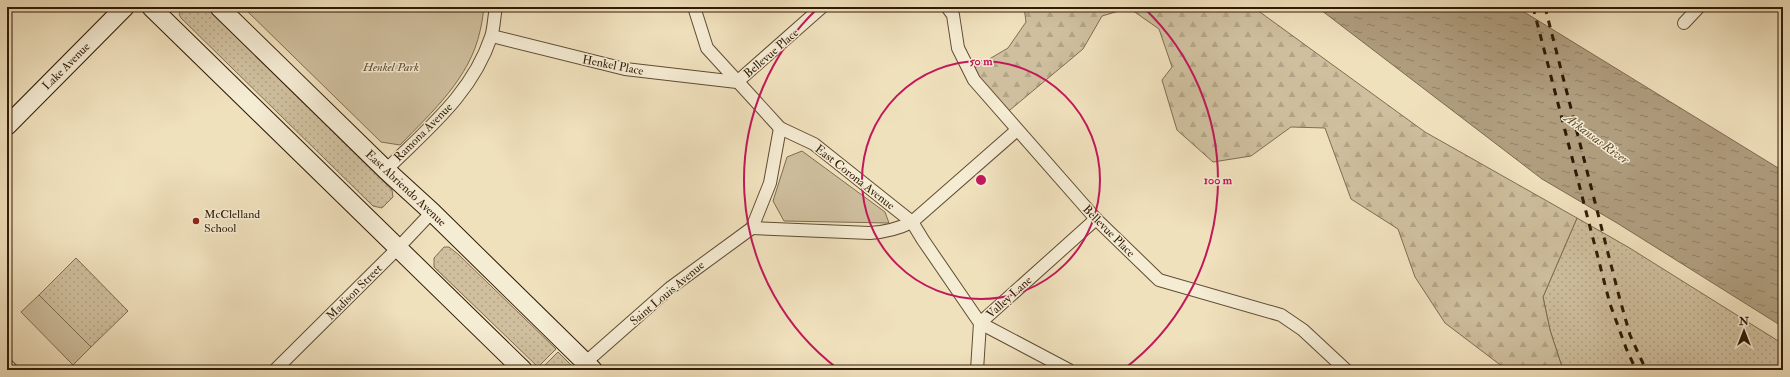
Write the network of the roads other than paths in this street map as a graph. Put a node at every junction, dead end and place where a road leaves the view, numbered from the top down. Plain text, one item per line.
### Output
1 (125, 7) edge
2 (151, 7) edge
3 (219, 7) edge
4 (496, 7) edge
5 (694, 7) edge
6 (822, 7) edge
7 (1698, 7) edge
8 (954, 10) edge
9 (1684, 23) dead end
10 (492, 36) junction
11 (737, 82) junction
12 (7, 126) edge
13 (780, 128) junction
14 (1017, 130) junction
15 (386, 170) junction
16 (432, 212) junction
17 (1096, 219) junction
18 (912, 222) junction
19 (752, 228) junction
20 (398, 248) junction
21 (980, 324) junction
22 (7, 365) edge
23 (589, 366) edge
24 (12, 370) edge
25 (275, 370) edge
26 (523, 370) edge
27 (977, 370) edge
28 (1069, 370) edge
29 (1346, 370) edge

1 - 12 main road, Lake Avenue
2 - 20 main road
3 - 15 main road, East Abriendo Avenue
4 - 10 street, Ramona Avenue
5 - 11 street, East Corona Avenue
6 - 11 street, Bellevue Place
7 - 9 street
8 - 14 street, Bellevue Place
10 - 11 street, Henkel Place
10 - 15 street, Ramona Avenue
11 - 13 street, East Corona Avenue
13 - 18 street, East Corona Avenue
13 - 19 street
14 - 17 street, Bellevue Place
14 - 18 street
15 - 16 main road, East Abriendo Avenue
16 - 20 street, Madison Street
16 - 23 main road, East Abriendo Avenue
17 - 21 street, Valley Lane
17 - 29 street, Bellevue Place
18 - 19 street
18 - 21 street, East Corona Avenue
19 - 23 street, Saint Louis Avenue
20 - 25 street, Madison Street
20 - 26 main road
21 - 27 street
21 - 28 street, Valley Lane
22 - 24 street

